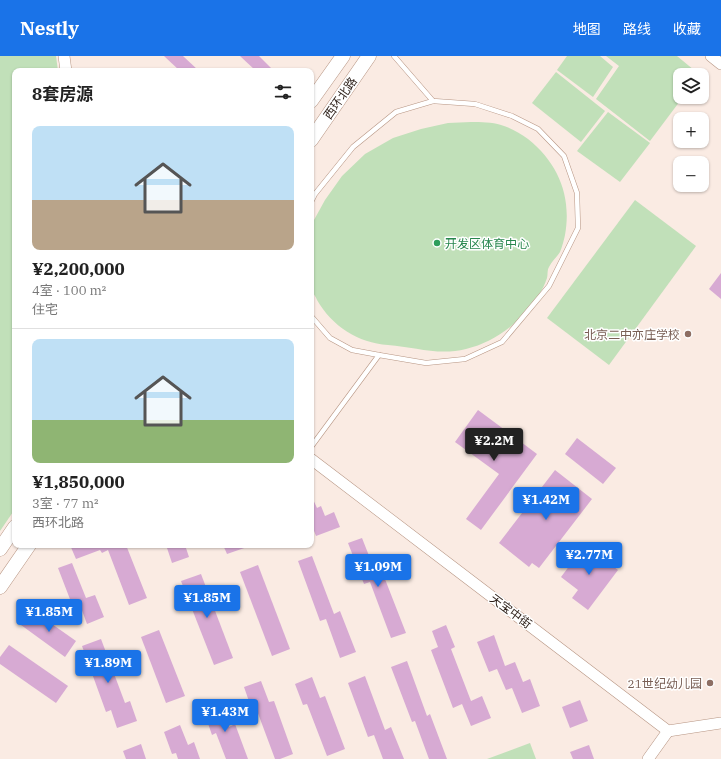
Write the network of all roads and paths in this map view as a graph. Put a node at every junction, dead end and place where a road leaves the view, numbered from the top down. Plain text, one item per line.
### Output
1 (64, 56) edge
2 (343, 56) edge
3 (369, 56) edge
4 (394, 56) edge
5 (711, 56) edge
6 (721, 64) edge
7 (66, 68) edge
8 (314, 97) edge
9 (433, 101) junction
10 (314, 136) edge
11 (314, 196) edge
12 (314, 319) edge
13 (379, 356) junction
14 (314, 443) edge
15 (314, 461) edge
16 (12, 531) edge
17 (0, 548) edge
18 (27, 548) edge
19 (0, 586) edge
20 (721, 723) edge
21 (668, 731) junction
22 (648, 759) edge

1 - 7 street
2 - 8 main road, 西环北路
3 - 10 main road, 西环北路
4 - 9 lane
5 - 6 street
9 - 11 lane
9 - 13 lane
12 - 13 lane
13 - 14 lane
15 - 21 street, 天宝中街
16 - 17 main road
18 - 19 main road
20 - 21 street
21 - 22 street

